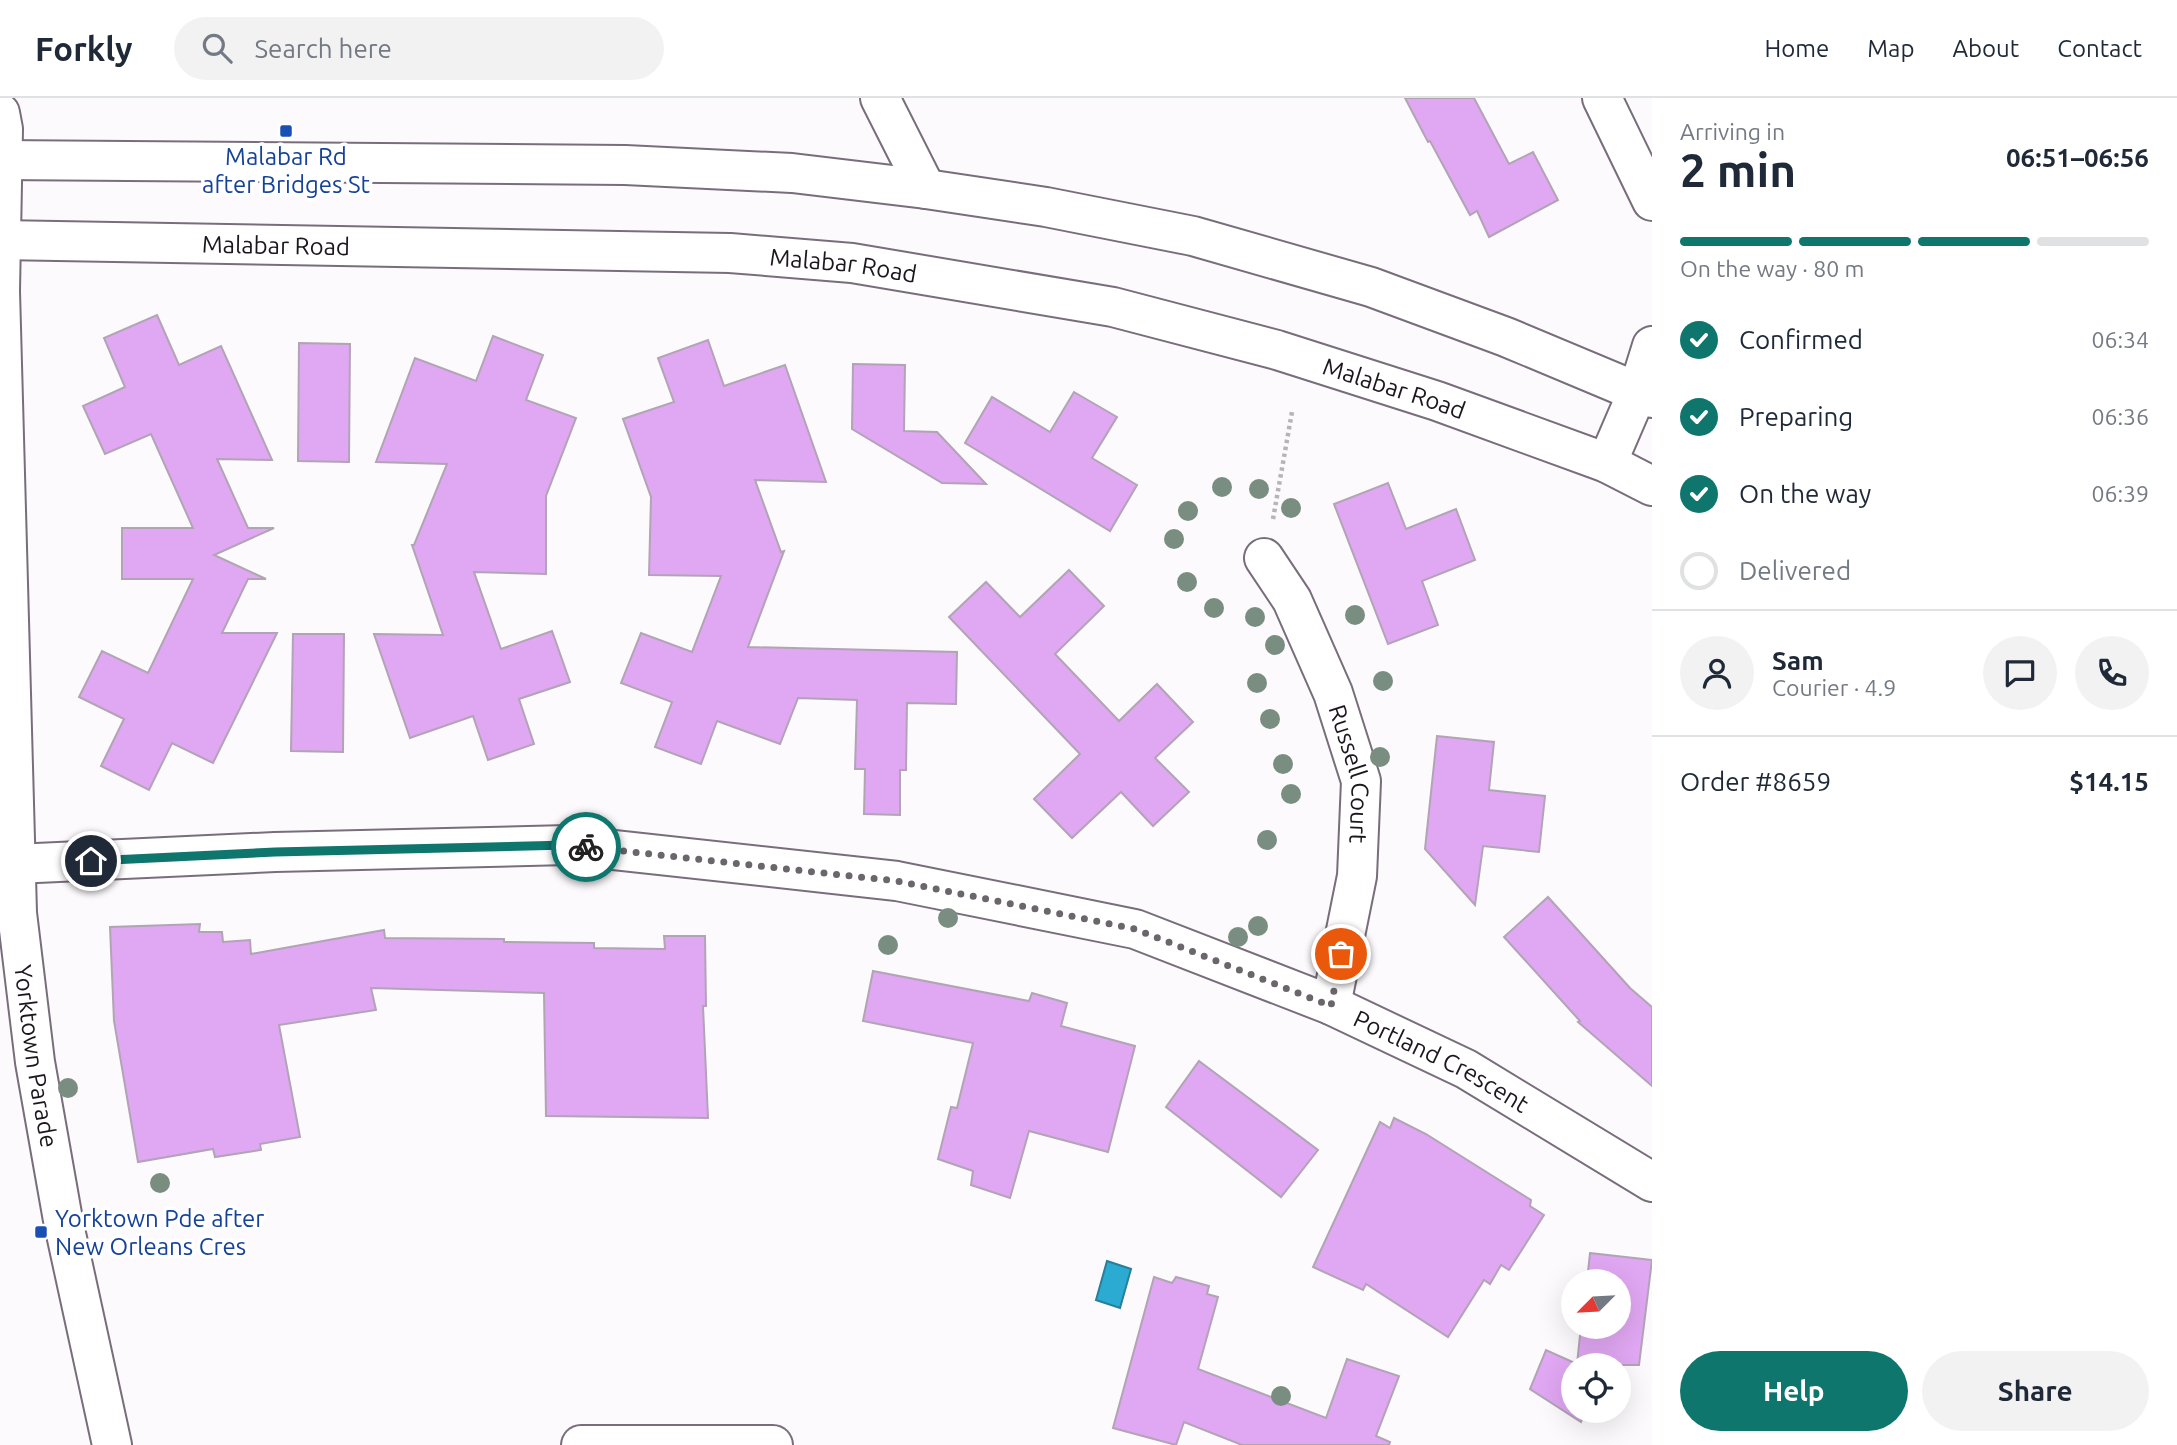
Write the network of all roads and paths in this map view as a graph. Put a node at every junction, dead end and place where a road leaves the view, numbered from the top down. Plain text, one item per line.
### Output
1 (880, 98) edge
2 (1602, 98) edge
3 (0, 113) edge
4 (1, 160) edge
5 (926, 189) junction
6 (1652, 201) edge
7 (0, 240) edge
8 (1652, 346) edge
9 (1645, 395) edge
10 (1292, 412) dead end
11 (1607, 463) junction
12 (1652, 486) edge
13 (1264, 558) joint
14 (15, 864) junction
15 (1331, 1006) junction
16 (1652, 1182) edge
17 (112, 1445) edge
18 (581, 1445) edge
19 (773, 1445) edge

1 - 5 street
2 - 6 street
3 - 4 street, Yorktown Parade
4 - 5 street
4 - 7 street, Yorktown Parade
5 - 9 street
7 - 11 street, Malabar Road
7 - 14 street, Yorktown Parade
8 - 9 street
9 - 11 street
10 - 13 path
11 - 12 street, Malabar Road
13 - 15 street, Russell Court
14 - 15 street, Portland Crescent
14 - 17 street, Yorktown Parade
15 - 16 street, Portland Crescent
18 - 19 street

